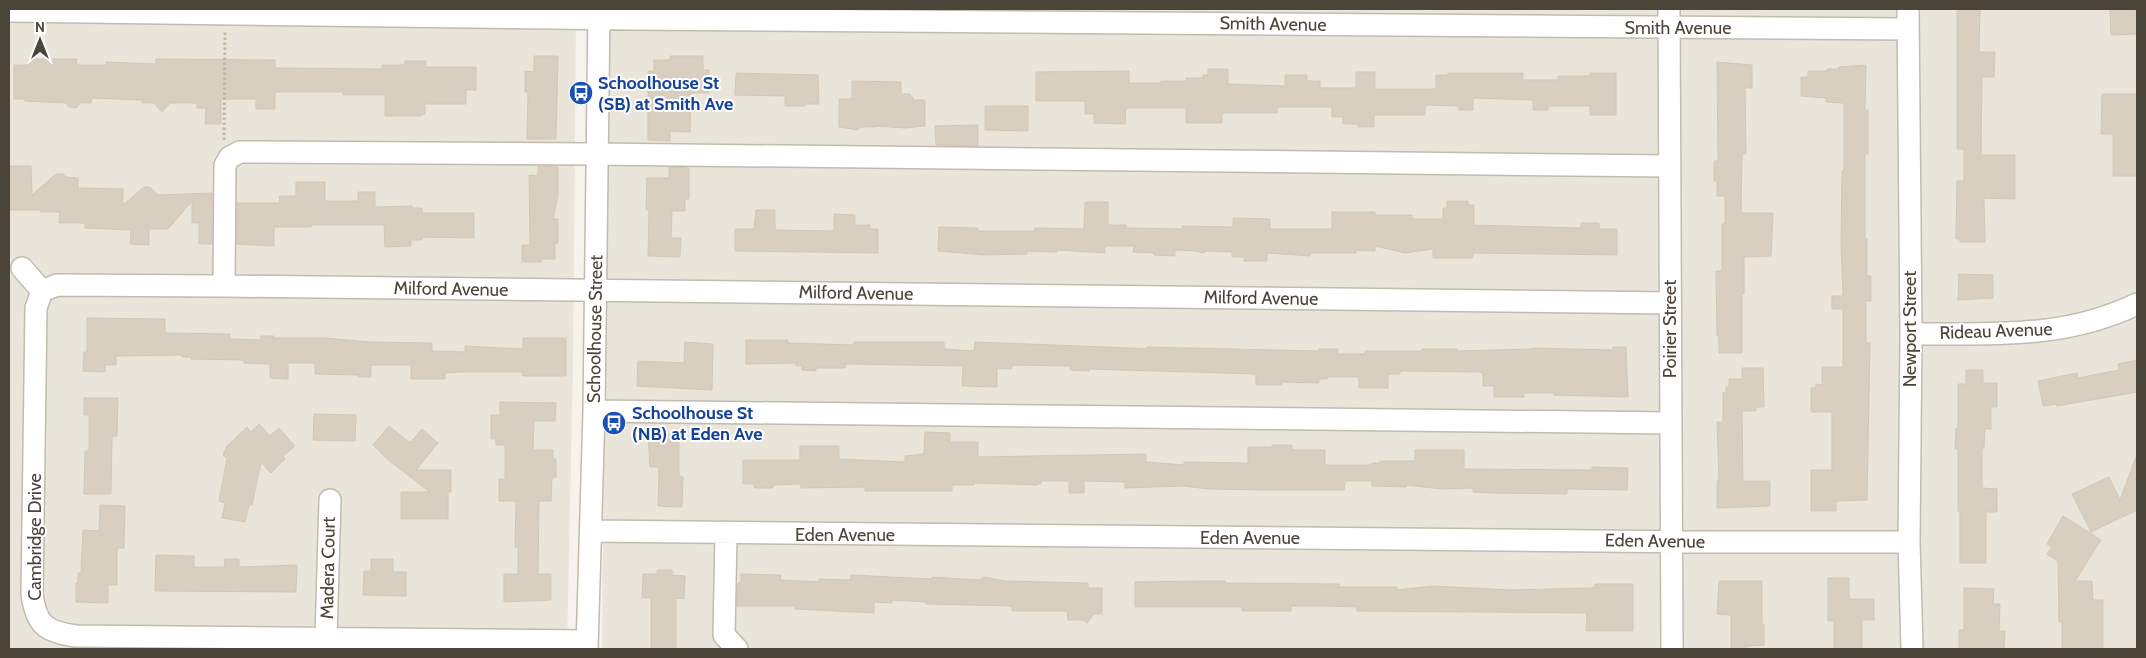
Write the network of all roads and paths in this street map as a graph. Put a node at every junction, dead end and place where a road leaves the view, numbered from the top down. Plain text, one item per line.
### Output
1 (9, 11) edge
2 (599, 13) edge
3 (722, 14) edge
4 (1669, 18) edge
5 (1908, 19) edge
6 (225, 27) dead end
7 (596, 154) junction
8 (230, 157) junction
9 (1669, 166) junction
10 (22, 268) dead end
11 (224, 286) junction
12 (596, 290) junction
13 (42, 292) junction
14 (1670, 303) junction
15 (2137, 304) edge
16 (1911, 334) junction
17 (594, 411) junction
18 (1671, 424) junction
19 (330, 500) dead end
20 (591, 531) junction
21 (726, 534) junction
22 (1672, 541) junction
23 (1909, 542) junction
24 (326, 637) junction
25 (587, 645) edge
26 (737, 649) edge
27 (1672, 649) edge
28 (1912, 649) edge

1 - 2 street, Smith Avenue
2 - 3 street, Smith Avenue
2 - 7 street, Schoolhouse Street
3 - 4 street, Smith Avenue
4 - 5 street, Smith Avenue
4 - 9 street, Poirier Street
5 - 16 street, Newport Street
6 - 8 path
7 - 8 street
7 - 9 street
7 - 12 street, Schoolhouse Street
8 - 11 street
9 - 14 street, Poirier Street
10 - 13 street
11 - 12 street, Milford Avenue
11 - 13 street, Milford Avenue
12 - 14 street, Milford Avenue
12 - 17 street, Schoolhouse Street
13 - 24 street, Cambridge Drive
14 - 18 street, Poirier Street
15 - 16 street, Rideau Avenue
16 - 23 street, Newport Street
17 - 18 street
17 - 20 street, Schoolhouse Street
18 - 22 street, Poirier Street
19 - 24 street, Madera Court
20 - 21 street, Eden Avenue
20 - 25 street, Schoolhouse Street
21 - 22 street, Eden Avenue
21 - 26 street
22 - 23 street, Eden Avenue
22 - 27 street, Poirier Street
23 - 28 street, Newport Street
24 - 25 street, Cambridge Drive

